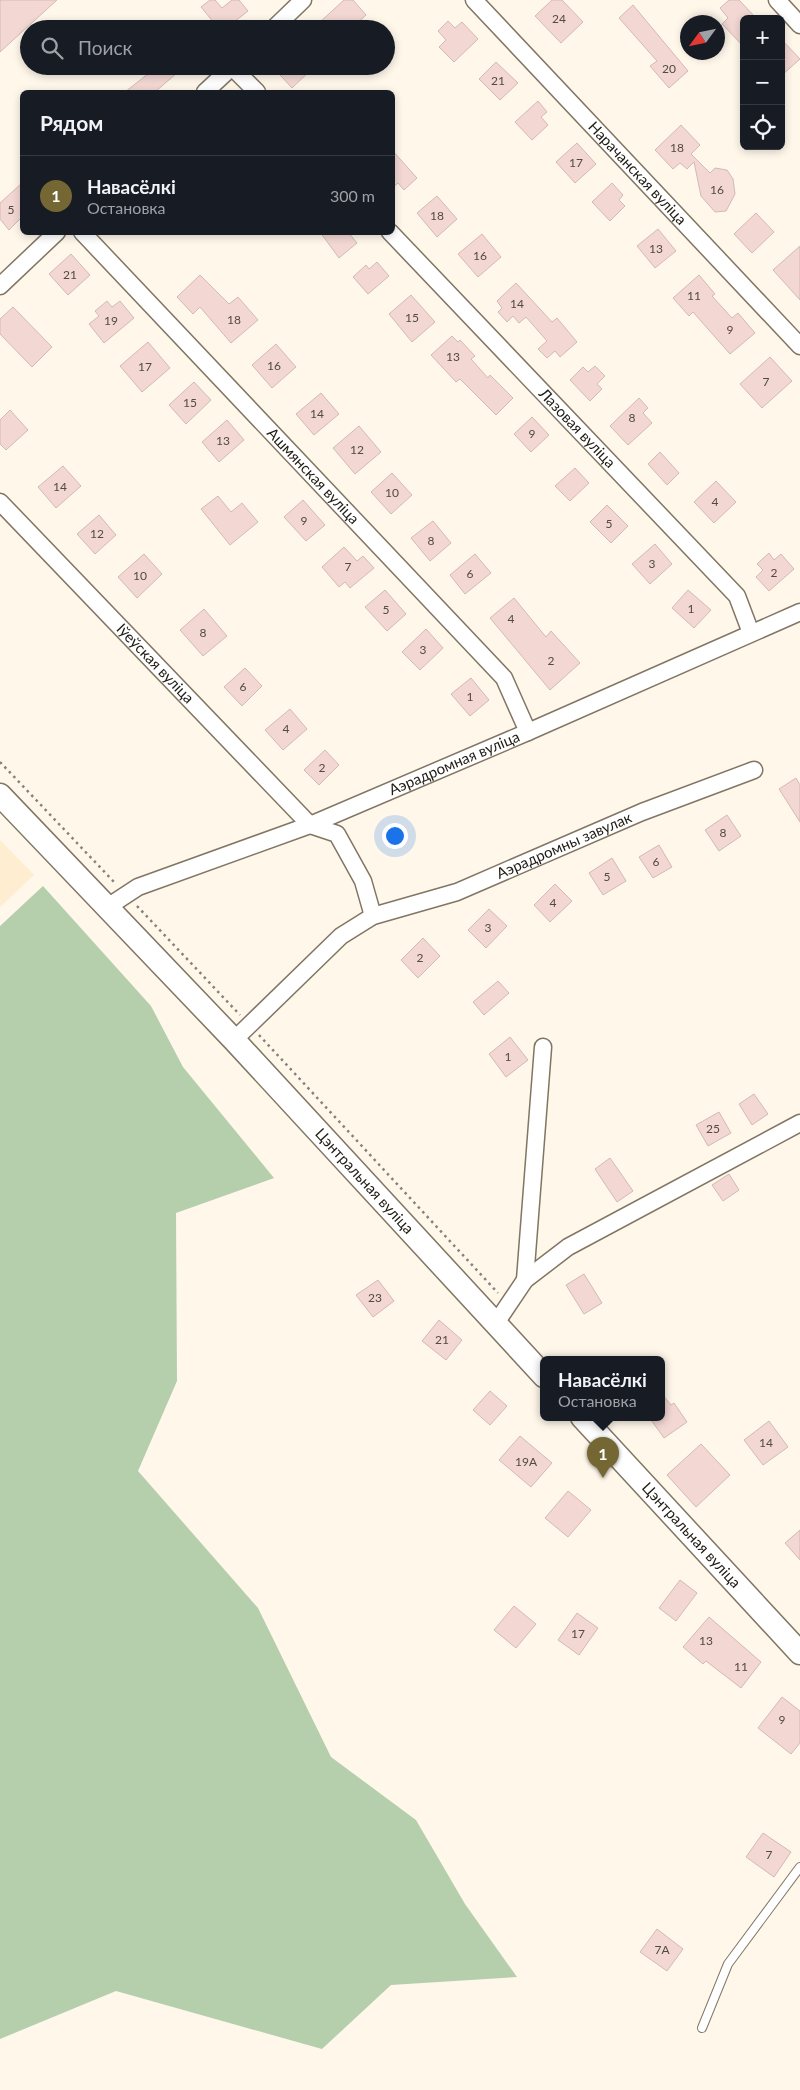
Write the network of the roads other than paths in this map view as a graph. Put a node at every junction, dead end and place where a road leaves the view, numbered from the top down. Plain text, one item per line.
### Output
1 (303, 0) edge
2 (474, 0) edge
3 (777, 0) edge
4 (282, 20) edge
5 (800, 25) edge
6 (224, 75) edge
7 (241, 75) edge
8 (207, 90) edge
9 (255, 90) edge
10 (54, 235) edge
11 (85, 235) edge
12 (393, 235) edge
13 (0, 286) edge
14 (800, 346) edge
15 (0, 502) edge
16 (800, 612) edge
17 (751, 633) junction
18 (528, 732) junction
19 (754, 770) dead end
20 (0, 795) edge
21 (310, 825) junction
22 (106, 908) junction
23 (373, 916) junction
24 (234, 1040) junction
25 (543, 1048) dead end
26 (800, 1123) edge
27 (525, 1280) junction
28 (496, 1323) junction
29 (540, 1372) edge
30 (586, 1421) edge
31 (800, 1653) edge
32 (800, 1866) edge
33 (702, 2028) dead end

1 - 4 street
2 - 14 street, Нарачанская вуліца
3 - 5 street
6 - 8 street
7 - 9 street
10 - 13 street
11 - 18 street, Ашмянская вуліца
12 - 17 street, Лазовая вуліца
15 - 21 street, Іўеўская вуліца
16 - 17 street, Аэрадромная вуліца
17 - 18 street, Аэрадромная вуліца
18 - 21 street, Аэрадромная вуліца
19 - 23 street, Аэрадромны завулак
20 - 22 main road, Цэнтральная вуліца
21 - 22 street, Аэрадромная вуліца
21 - 23 street
22 - 24 main road, Цэнтральная вуліца
23 - 24 street, Аэрадромны завулак
24 - 28 main road, Цэнтральная вуліца
25 - 27 street
26 - 27 street
27 - 28 street
28 - 29 main road, Цэнтральная вуліца
30 - 31 main road, Цэнтральная вуліца
32 - 33 lane

